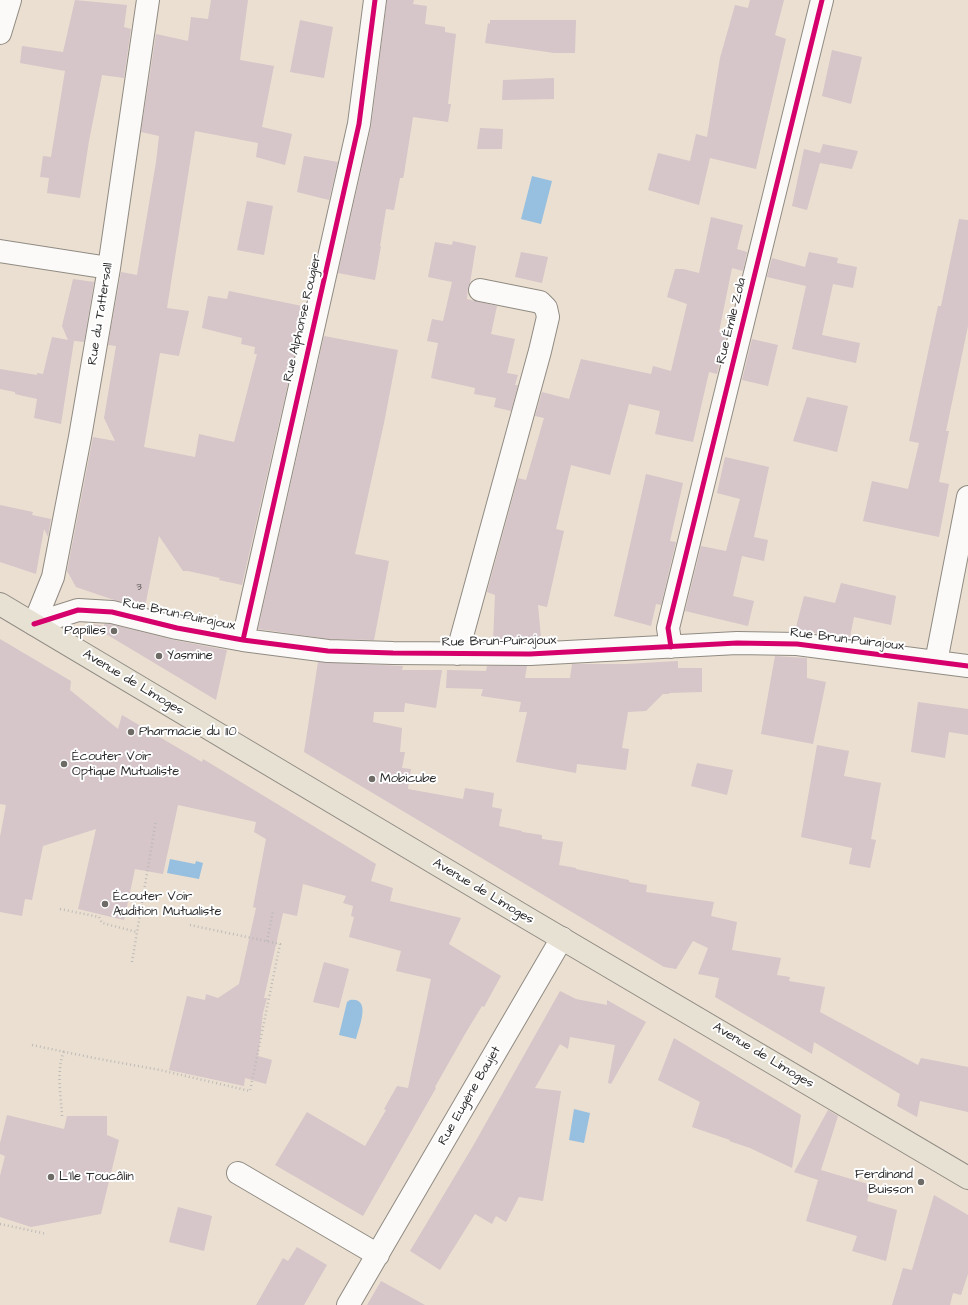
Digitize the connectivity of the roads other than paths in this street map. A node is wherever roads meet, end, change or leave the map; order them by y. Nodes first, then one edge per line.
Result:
1 (10, 0) edge
2 (148, 0) edge
3 (376, 0) edge
4 (822, 0) edge
5 (0, 34) edge
6 (0, 251) edge
7 (109, 268) junction
8 (480, 290) dead end
9 (968, 497) edge
10 (0, 604) edge
11 (34, 624) junction
12 (243, 640) junction
13 (671, 647) junction
14 (457, 654) junction
15 (936, 662) junction
16 (968, 666) edge
17 (562, 938) junction
18 (238, 1173) dead end
19 (968, 1178) edge
20 (378, 1255) junction
21 (348, 1305) edge

1 - 5 street
2 - 7 street, Rue du Tattersall
3 - 12 street, Rue Alphonse Rougier
4 - 13 street, Rue Émile Zola
6 - 7 street
7 - 11 street, Rue du Tattersall
8 - 14 street
9 - 15 street
10 - 11 main road, Avenue de Limoges
11 - 12 street, Rue Brun-Puirajoux
11 - 17 main road, Avenue de Limoges
12 - 14 street, Rue Brun-Puirajoux
13 - 14 street, Rue Brun-Puirajoux
13 - 15 street, Rue Brun-Puirajoux
15 - 16 street, Rue Brun-Puirajoux
17 - 19 main road, Avenue de Limoges
17 - 20 street, Rue Eugène Baujet
18 - 20 street
20 - 21 street, Rue Eugène Baujet

